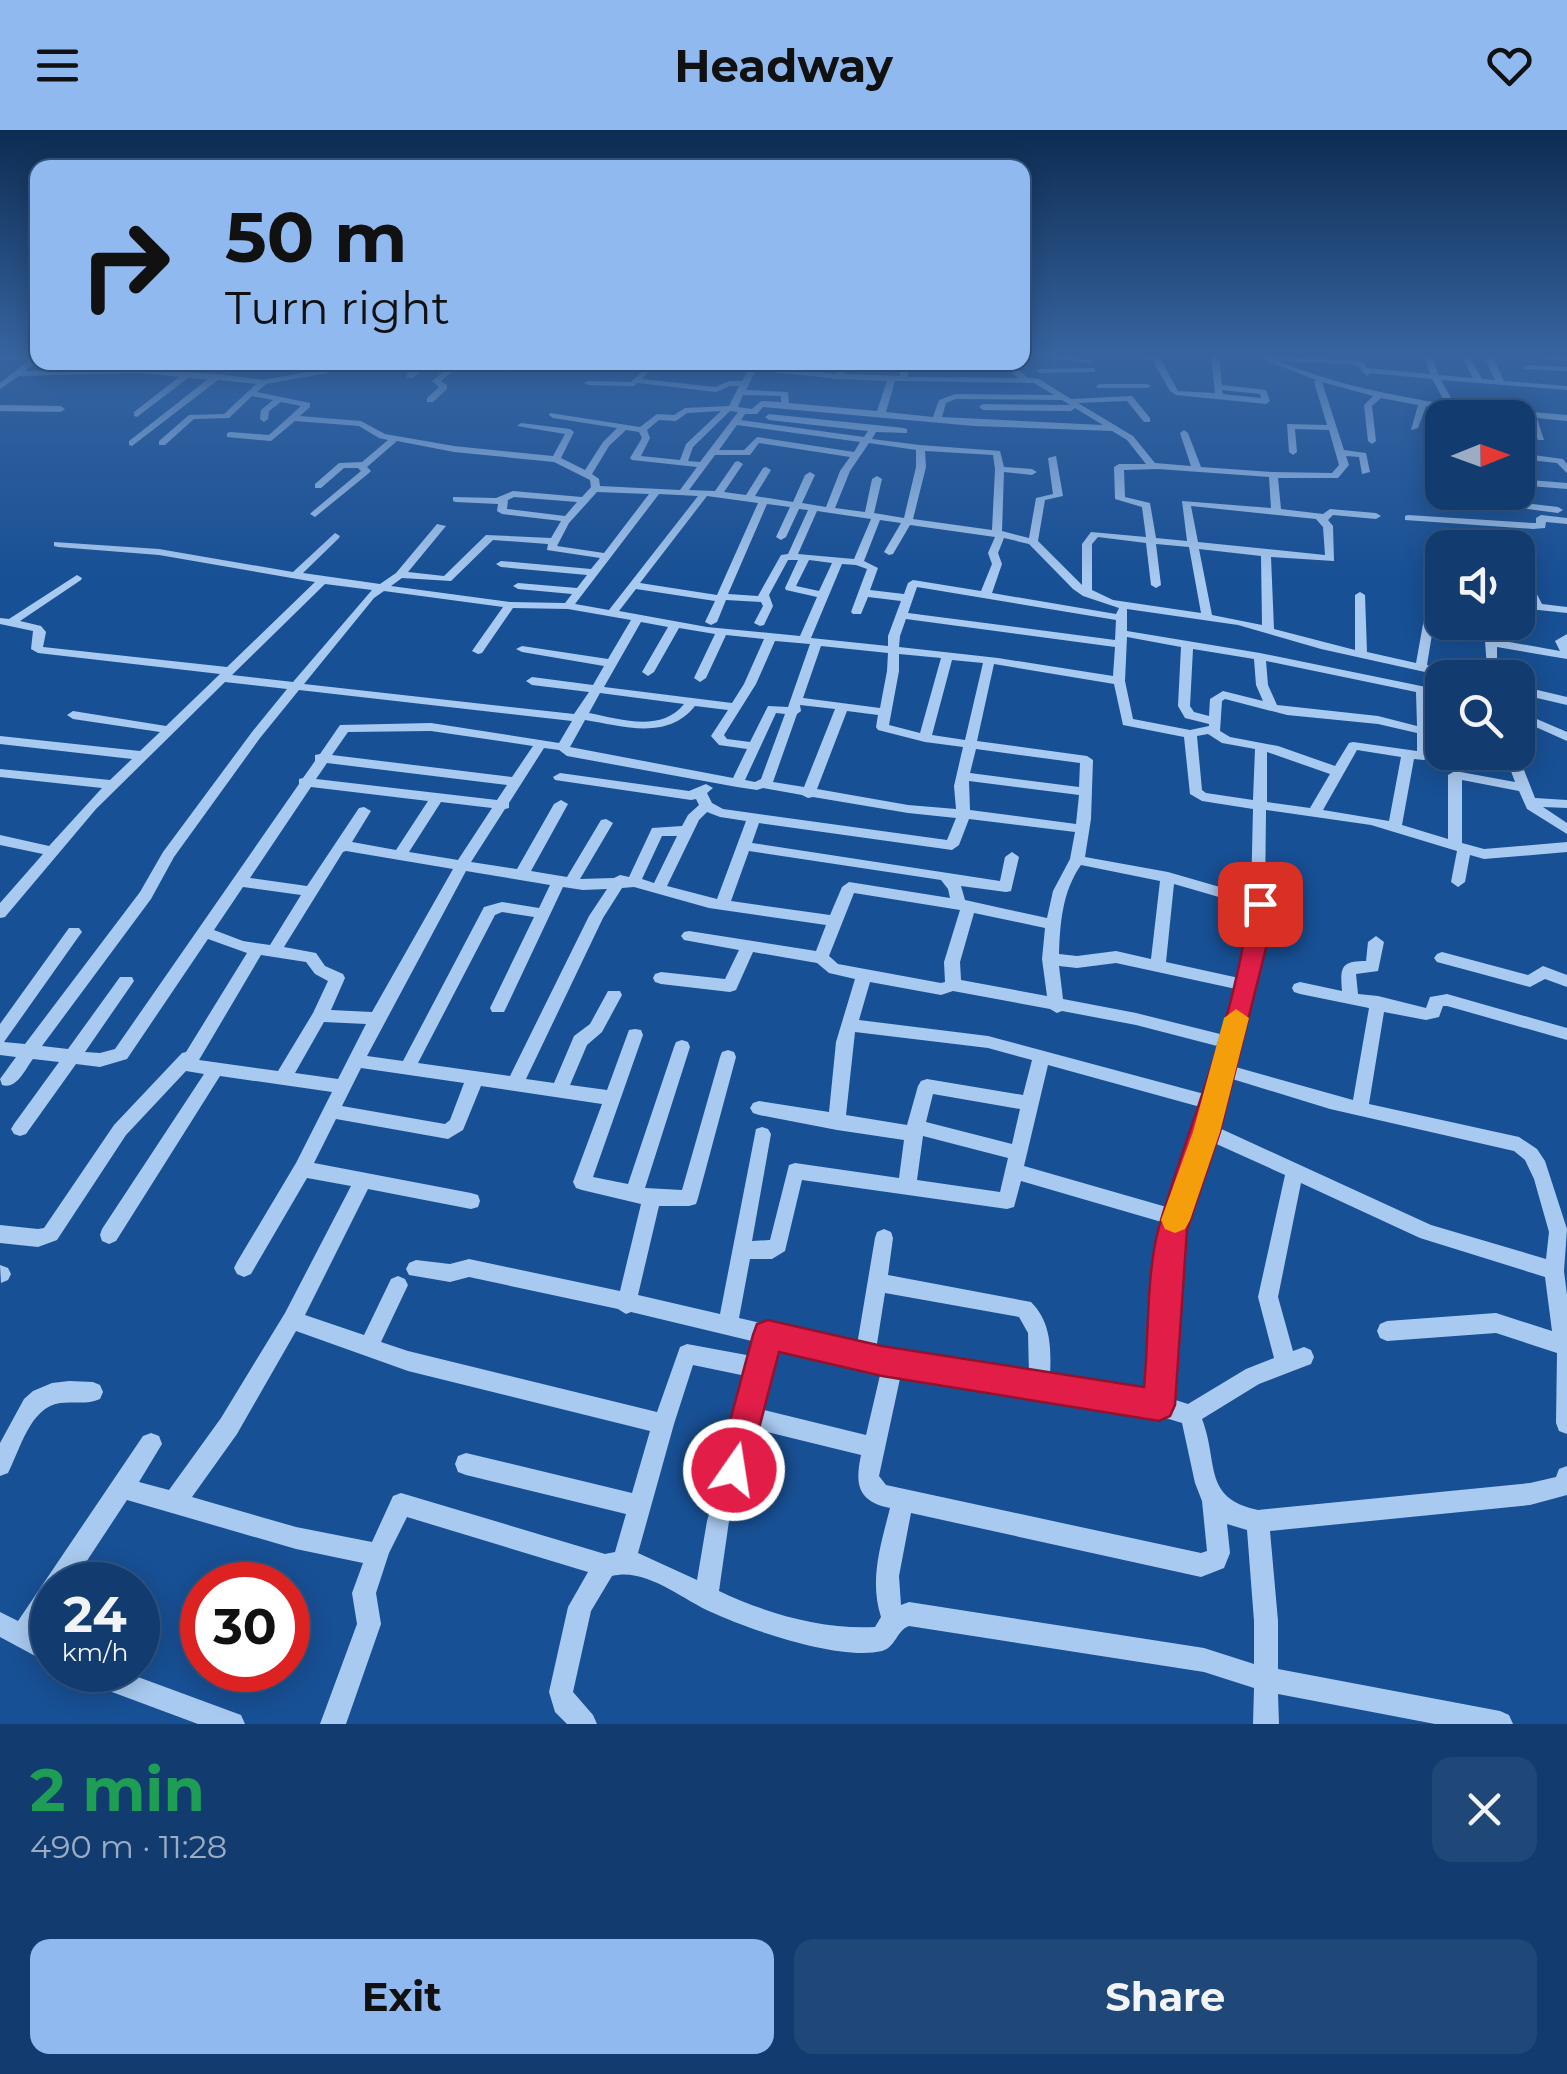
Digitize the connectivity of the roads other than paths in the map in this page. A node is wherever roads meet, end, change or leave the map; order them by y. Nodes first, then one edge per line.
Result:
1 (147, 430) edge
2 (176, 430) edge
3 (279, 430) edge
4 (375, 430) edge
5 (557, 430) edge
6 (620, 430) edge
7 (646, 430) edge
8 (686, 430) edge
9 (704, 430) edge
10 (725, 430) edge
11 (812, 430) edge
12 (873, 430) edge
13 (895, 430) edge
14 (1117, 430) edge
15 (1291, 430) edge
16 (1334, 430) edge
17 (1371, 430) edge
18 (1538, 430) edge
19 (904, 431) dead end
20 (701, 432) junction
21 (1184, 433) dead end
22 (230, 435) dead end
23 (1542, 438) dead end
24 (394, 439) junction
25 (1372, 441) dead end
26 (132, 443) dead end
27 (162, 443) dead end
28 (867, 443) junction
29 (920, 448) junction
30 (712, 452) junction
31 (1293, 452) dead end
32 (1342, 453) junction
33 (858, 456) junction
34 (1052, 458) dead end
35 (556, 459) junction
36 (1535, 459) edge
37 (683, 463) junction
38 (738, 464) dead end
39 (702, 465) junction
40 (1566, 465) edge
41 (361, 466) junction
42 (1196, 467) junction
43 (1156, 468) junction
44 (1000, 469) junction
45 (766, 470) dead end
46 (1032, 472) dead end
47 (1237, 472) junction
48 (1365, 472) dead end
49 (1273, 474) junction
50 (810, 475) dead end
51 (586, 476) junction
52 (877, 479) dead end
53 (1535, 483) edge
54 (318, 486) dead end
55 (1567, 486) edge
56 (596, 489) junction
57 (656, 492) junction
58 (683, 492) junction
59 (1535, 492) edge
60 (704, 493) junction
61 (718, 494) junction
62 (1567, 495) edge
63 (749, 498) junction
64 (456, 499) dead end
65 (503, 500) junction
66 (584, 500) junction
67 (764, 500) junction
68 (796, 506) junction
69 (1241, 506) junction
70 (814, 508) junction
71 (1535, 508) edge
72 (829, 510) junction
73 (1276, 510) junction
74 (1567, 512) edge
75 (314, 514) dead end
76 (873, 515) junction
77 (1376, 516) dead end
78 (1408, 518) dead end
79 (568, 519) junction
80 (1324, 519) junction
81 (908, 520) junction
82 (1567, 521) edge
83 (441, 526) dead end
84 (999, 534) junction
85 (336, 536) dead end
86 (781, 537) dead end
87 (1152, 538) junction
88 (554, 541) junction
89 (1033, 542) junction
90 (58, 544) dead end
91 (1194, 544) junction
92 (889, 552) dead end
93 (1266, 553) junction
94 (606, 556) junction
95 (798, 556) junction
96 (838, 560) junction
97 (858, 562) junction
98 (501, 564) dead end
99 (592, 572) junction
100 (298, 574) junction
101 (400, 575) junction
102 (77, 578) dead end
103 (322, 580) junction
104 (632, 585) junction
105 (1156, 585) dead end
106 (518, 586) dead end
107 (383, 590) junction
108 (578, 591) junction
109 (864, 593) junction
110 (1087, 594) junction
111 (1360, 594) dead end
112 (822, 595) junction
113 (985, 596) junction
114 (764, 597) junction
115 (722, 598) junction
116 (907, 598) junction
117 (1535, 601) edge
118 (510, 605) junction
119 (568, 606) junction
120 (1535, 607) edge
121 (1538, 607) junction
122 (1567, 610) edge
123 (857, 612) dead end
124 (1122, 612) junction
125 (611, 614) junction
126 (901, 615) junction
127 (1208, 616) junction
128 (637, 619) junction
129 (6, 622) edge
130 (711, 622) dead end
131 (760, 622) dead end
132 (676, 626) junction
133 (1268, 629) junction
134 (722, 632) junction
135 (771, 637) junction
136 (1567, 637) edge
137 (1120, 639) junction
138 (1425, 639) edge
139 (811, 641) junction
140 (1491, 642) joint
141 (1187, 644) junction
142 (522, 649) dead end
143 (478, 650) dead end
144 (894, 650) junction
145 (1361, 654) junction
146 (1567, 655) edge
147 (947, 656) junction
148 (1260, 656) junction
149 (989, 660) junction
150 (1491, 660) edge
151 (610, 663) junction
152 (1420, 666) junction
153 (1425, 667) edge
154 (648, 672) dead end
155 (226, 675) junction
156 (700, 678) dead end
157 (1118, 680) junction
158 (532, 681) dead end
159 (296, 687) junction
160 (595, 689) junction
161 (1535, 694) edge
162 (1567, 701) edge
163 (692, 702) junction
164 (797, 706) junction
165 (1271, 706) junction
166 (735, 707) junction
167 (842, 707) junction
168 (882, 712) junction
169 (73, 715) dead end
170 (578, 716) junction
171 (1535, 723) edge
172 (1214, 726) junction
173 (170, 730) junction
174 (1420, 730) junction
175 (1190, 734) junction
176 (1567, 737) edge
177 (925, 738) junction
178 (0, 740) edge
179 (542, 742) junction
180 (563, 746) junction
181 (754, 746) junction
182 (971, 746) junction
183 (1261, 746) junction
184 (1408, 755) junction
185 (145, 756) junction
186 (320, 758) junction
187 (1516, 770) edge
188 (1338, 772) junction
189 (0, 773) edge
190 (964, 776) junction
191 (560, 777) dead end
192 (712, 778) junction
193 (304, 782) junction
194 (517, 782) junction
195 (737, 782) junction
196 (762, 784) junction
197 (114, 785) junction
198 (1522, 787) junction
199 (1085, 792) junction
200 (808, 794) junction
201 (438, 796) junction
202 (704, 800) junction
203 (1530, 802) junction
204 (561, 804) dead end
205 (1260, 804) junction
206 (1567, 804) edge
207 (504, 805) junction
208 (364, 810) dead end
209 (1316, 810) junction
210 (964, 814) junction
211 (755, 816) junction
212 (606, 823) dead end
213 (1395, 826) junction
214 (1083, 829) junction
215 (1567, 829) edge
216 (686, 831) junction
217 (0, 840) edge
218 (952, 845) junction
219 (744, 846) junction
220 (1460, 846) junction
221 (342, 847) junction
222 (1567, 847) edge
223 (52, 850) junction
224 (401, 853) junction
225 (1012, 856) dead end
226 (1077, 860) junction
227 (463, 863) junction
228 (522, 874) junction
229 (1168, 877) junction
230 (947, 878) junction
231 (239, 881) junction
232 (627, 881) junction
233 (565, 882) junction
234 (1458, 882) dead end
235 (659, 887) junction
236 (312, 892) junction
237 (722, 904) junction
238 (1260, 904) junction
239 (965, 906) junction
240 (0, 913) edge
241 (545, 914) junction
242 (834, 922) junction
243 (1055, 925) junction
244 (74, 932) dead end
245 (205, 932) junction
246 (689, 936) dead end
247 (1376, 942) dead end
248 (748, 946) junction
249 (265, 950) junction
250 (821, 958) junction
251 (1050, 958) junction
252 (1442, 958) dead end
253 (1158, 964) junction
254 (864, 974) junction
255 (661, 978) dead end
256 (1567, 980) edge
257 (126, 982) dead end
258 (1245, 984) junction
259 (954, 985) junction
260 (1300, 988) dead end
261 (614, 996) dead end
262 (1350, 996) junction
263 (1378, 1002) junction
264 (1057, 1007) junction
265 (498, 1008) dead end
266 (320, 1015) junction
267 (377, 1019) junction
268 (848, 1025) junction
269 (1567, 1034) edge
270 (635, 1035) dead end
271 (0, 1038) edge
272 (1230, 1044) junction
273 (682, 1046) dead end
274 (0, 1048) edge
275 (28, 1054) junction
276 (728, 1056) dead end
277 (1040, 1057) junction
278 (71, 1058) junction
279 (188, 1058) junction
280 (358, 1062) junction
281 (1221, 1069) junction
282 (408, 1070) junction
283 (214, 1072) junction
284 (476, 1078) junction
285 (8, 1080) dead end
286 (282, 1080) junction
287 (516, 1082) junction
288 (344, 1087) junction
289 (560, 1089) junction
290 (612, 1098) junction
291 (1214, 1102) junction
292 (1029, 1103) junction
293 (759, 1108) dead end
294 (1360, 1108) junction
295 (330, 1111) junction
296 (838, 1123) junction
297 (20, 1128) dead end
298 (915, 1131) junction
299 (1207, 1132) junction
300 (762, 1134) dead end
301 (1017, 1162) junction
302 (302, 1170) junction
303 (1294, 1173) junction
304 (362, 1183) junction
305 (907, 1186) junction
306 (643, 1196) junction
307 (1558, 1200) edge
308 (470, 1201) dead end
309 (1176, 1218) junction
310 (0, 1234) edge
311 (108, 1234) dead end
312 (884, 1238) dead end
313 (1562, 1238) edge
314 (743, 1250) junction
315 (244, 1268) dead end
316 (416, 1269) dead end
317 (1554, 1271) junction
318 (877, 1282) junction
319 (398, 1285) dead end
320 (626, 1305) junction
321 (292, 1320) junction
322 (728, 1326) junction
323 (1387, 1331) dead end
324 (768, 1335) junction
325 (1566, 1345) edge
326 (368, 1348) junction
327 (866, 1357) junction
328 (892, 1363) junction
329 (757, 1366) junction
330 (1039, 1385) junction
331 (93, 1392) dead end
332 (1159, 1405) junction
333 (1190, 1415) junction
334 (747, 1416) junction
335 (1567, 1423) edge
336 (663, 1424) junction
337 (151, 1444) dead end
338 (871, 1448) junction
339 (466, 1464) dead end
340 (0, 1465) edge
341 (1566, 1486) edge
342 (122, 1488) junction
343 (1212, 1497) junction
344 (176, 1500) junction
345 (903, 1501) junction
346 (637, 1505) junction
347 (1258, 1521) junction
348 (382, 1544) dead end
349 (72, 1562) edge
350 (614, 1564) junction
351 (706, 1598) junction
352 (894, 1620) junction
353 (0, 1624) edge
354 (30, 1625) edge
355 (23, 1636) junction
356 (30, 1640) edge
357 (1264, 1679) junction
358 (145, 1692) edge
359 (232, 1724) edge
360 (333, 1724) edge
361 (584, 1724) edge
362 (1266, 1724) edge
363 (1500, 1724) edge

1 - 26 street
2 - 27 street
3 - 22 street
4 - 24 street
5 - 35 street
6 - 51 street
7 - 37 street
8 - 20 street
9 - 20 street
10 - 30 street
11 - 28 street
12 - 28 street
13 - 19 street
14 - 43 street
15 - 31 street
16 - 32 street
17 - 25 street
18 - 23 street
20 - 37 street
21 - 42 street
24 - 35 street
24 - 41 street
28 - 29 street
28 - 33 street
29 - 44 street
29 - 81 street
30 - 33 street
30 - 39 street
32 - 48 street
32 - 49 street
33 - 72 street
34 - 89 street
35 - 51 street
36 - 40 street
37 - 39 street
38 - 61 street
39 - 58 street
41 - 54 street
41 - 75 street
42 - 43 street
42 - 47 street
43 - 87 street
44 - 46 street
44 - 84 street
45 - 63 street
47 - 49 street
47 - 69 street
49 - 73 street
50 - 68 street
51 - 56 street
52 - 76 street
53 - 55 street
56 - 57 street
56 - 66 street
57 - 58 street
57 - 94 street
58 - 60 street
59 - 62 street
60 - 61 street
60 - 104 street
61 - 63 street
63 - 67 street
64 - 65 street
65 - 66 street
65 - 79 street
66 - 79 street
67 - 68 street
67 - 115 street
68 - 70 street
68 - 86 street
69 - 73 street
69 - 91 street
70 - 72 street
70 - 95 street
71 - 74 street
72 - 76 street
73 - 80 street
76 - 81 street
76 - 97 street
77 - 80 street
78 - 82 street
79 - 88 street
80 - 93 street
81 - 84 street
81 - 92 street
83 - 101 street
84 - 89 street
84 - 113 street
85 - 100 street
87 - 91 street
87 - 105 street
87 - 110 street
88 - 94 street
88 - 101 street
89 - 110 street
90 - 100 street
91 - 93 street
91 - 127 street
93 - 133 street
94 - 99 street
95 - 96 street
95 - 112 street
95 - 114 street
96 - 97 street
96 - 112 street
97 - 109 street
98 - 99 street
99 - 108 street
100 - 103 street
101 - 107 street
102 - 129 street
103 - 107 street
103 - 155 street
104 - 115 street
104 - 125 street
106 - 108 street
107 - 118 street
107 - 159 street
108 - 119 street
109 - 116 street
109 - 123 street
110 - 124 street
111 - 145 street
112 - 139 street
113 - 116 street
113 - 124 street
114 - 115 street
114 - 131 street
115 - 130 street
116 - 126 street
117 - 121 street
118 - 119 street
118 - 143 street
119 - 125 street
120 - 121 street
121 - 122 street
124 - 127 street
124 - 137 street
125 - 128 street
126 - 137 street
126 - 144 street
127 - 133 street
128 - 132 street
128 - 151 street
129 - 155 street
132 - 134 street
132 - 154 street
133 - 145 street
134 - 135 street
134 - 156 street
135 - 139 street
135 - 166 street
136 - 146 street
137 - 141 street
137 - 157 street
138 - 152 street
139 - 144 street
139 - 164 street
140 - 146 street
140 - 150 street
141 - 148 street
141 - 172 street
142 - 151 street
144 - 147 street
144 - 168 street
145 - 152 street
147 - 149 street
147 - 177 street
148 - 165 street
148 - 174 street
149 - 157 street
149 - 182 street
151 - 160 street
152 - 153 street
155 - 159 street
155 - 173 street
157 - 175 street
158 - 160 street
159 - 170 street
159 - 275 street
160 - 163 street
160 - 170 street
161 - 162 street
163 - 166 street
163 - 170 street
164 - 167 street
164 - 181 street
164 - 196 street
165 - 172 street
165 - 174 street
166 - 181 street
167 - 168 street
167 - 200 street
168 - 177 street
169 - 173 street
170 - 180 street
171 - 176 street
172 - 175 street
172 - 183 street
173 - 185 street
174 - 184 street
175 - 205 street
177 - 182 street
178 - 185 street
179 - 180 street
179 - 186 street
179 - 194 street
180 - 192 street
181 - 195 street
182 - 190 street
182 - 199 street
183 - 188 street
183 - 205 street
184 - 188 street
184 - 213 street
185 - 197 street
186 - 193 street
186 - 194 street
187 - 198 street
188 - 209 street
189 - 197 street
190 - 199 street
190 - 210 street
191 - 202 street
192 - 195 street
192 - 202 street
193 - 201 street
193 - 231 street
194 - 207 street
195 - 196 street
196 - 200 street
197 - 223 street
198 - 203 street
198 - 220 street
199 - 214 street
200 - 210 street
201 - 207 street
201 - 224 street
202 - 211 street
202 - 216 street
203 - 206 street
203 - 215 street
204 - 228 street
205 - 209 street
205 - 238 street
207 - 227 street
208 - 221 street
209 - 213 street
210 - 214 street
210 - 218 street
211 - 218 street
211 - 219 street
212 - 233 street
213 - 220 street
214 - 226 street
216 - 232 street
216 - 235 street
217 - 223 street
218 - 230 street
219 - 230 street
219 - 237 street
220 - 222 street
220 - 234 street
221 - 224 street
221 - 236 street
223 - 240 street
224 - 227 street
225 - 230 street
226 - 229 street
226 - 243 street
227 - 228 street
227 - 267 street
228 - 233 street
229 - 238 street
229 - 253 street
230 - 239 street
231 - 236 street
231 - 245 street
232 - 233 street
232 - 235 street
232 - 287 street
233 - 241 street
235 - 237 street
236 - 249 street
237 - 242 street
238 - 258 street
239 - 242 street
239 - 243 street
239 - 259 street
241 - 265 street
241 - 282 street
242 - 250 street
243 - 251 street
244 - 271 street
245 - 249 street
245 - 278 street
246 - 248 street
247 - 262 street
248 - 250 street
248 - 255 street
249 - 266 street
249 - 279 street
250 - 254 street
251 - 253 street
251 - 264 street
252 - 256 street
253 - 258 street
254 - 259 street
254 - 268 street
257 - 278 street
258 - 272 street
259 - 264 street
260 - 262 street
261 - 289 street
262 - 263 street
263 - 269 street
263 - 294 street
264 - 272 street
266 - 267 street
266 - 286 street
267 - 280 street
268 - 277 street
268 - 296 street
270 - 290 street
272 - 281 street
273 - 306 street
274 - 275 street
275 - 278 street
275 - 285 street
276 - 306 street
277 - 291 street
277 - 292 street
278 - 297 street
279 - 283 street
279 - 310 street
280 - 282 street
280 - 288 street
281 - 291 street
281 - 294 street
282 - 284 street
283 - 286 street
283 - 311 street
284 - 287 street
284 - 295 street
286 - 288 street
287 - 289 street
288 - 295 street
289 - 290 street
290 - 306 street
291 - 299 street
292 - 298 street
292 - 301 street
293 - 296 street
294 - 307 street
295 - 302 street
296 - 298 street
298 - 301 street
298 - 305 street
299 - 303 street
299 - 309 street
300 - 314 street
301 - 305 street
301 - 309 street
302 - 304 street
302 - 315 street
303 - 317 street
303 - 333 street
304 - 308 street
304 - 321 street
305 - 314 street
306 - 320 street
307 - 313 street
309 - 332 street
312 - 318 street
313 - 317 street
314 - 322 street
316 - 320 street
317 - 325 street
318 - 327 street
318 - 330 street
319 - 326 street
320 - 322 street
321 - 326 street
321 - 344 street
322 - 324 street
323 - 325 street
324 - 327 street
324 - 329 street
325 - 335 street
326 - 336 street
327 - 328 street
328 - 330 street
328 - 338 street
329 - 334 street
329 - 336 street
330 - 332 street
331 - 340 street
332 - 333 street
333 - 343 street
334 - 338 street
334 - 351 street
336 - 346 street
337 - 342 street
338 - 345 street
339 - 346 street
341 - 347 street
342 - 344 street
342 - 349 street
343 - 345 street
343 - 347 street
344 - 360 street
345 - 352 street
346 - 350 street
347 - 357 street
348 - 350 street
350 - 351 street
350 - 361 street
351 - 352 street
352 - 357 street
353 - 355 street
354 - 355 street
355 - 356 street
357 - 362 street
357 - 363 street
358 - 359 street

